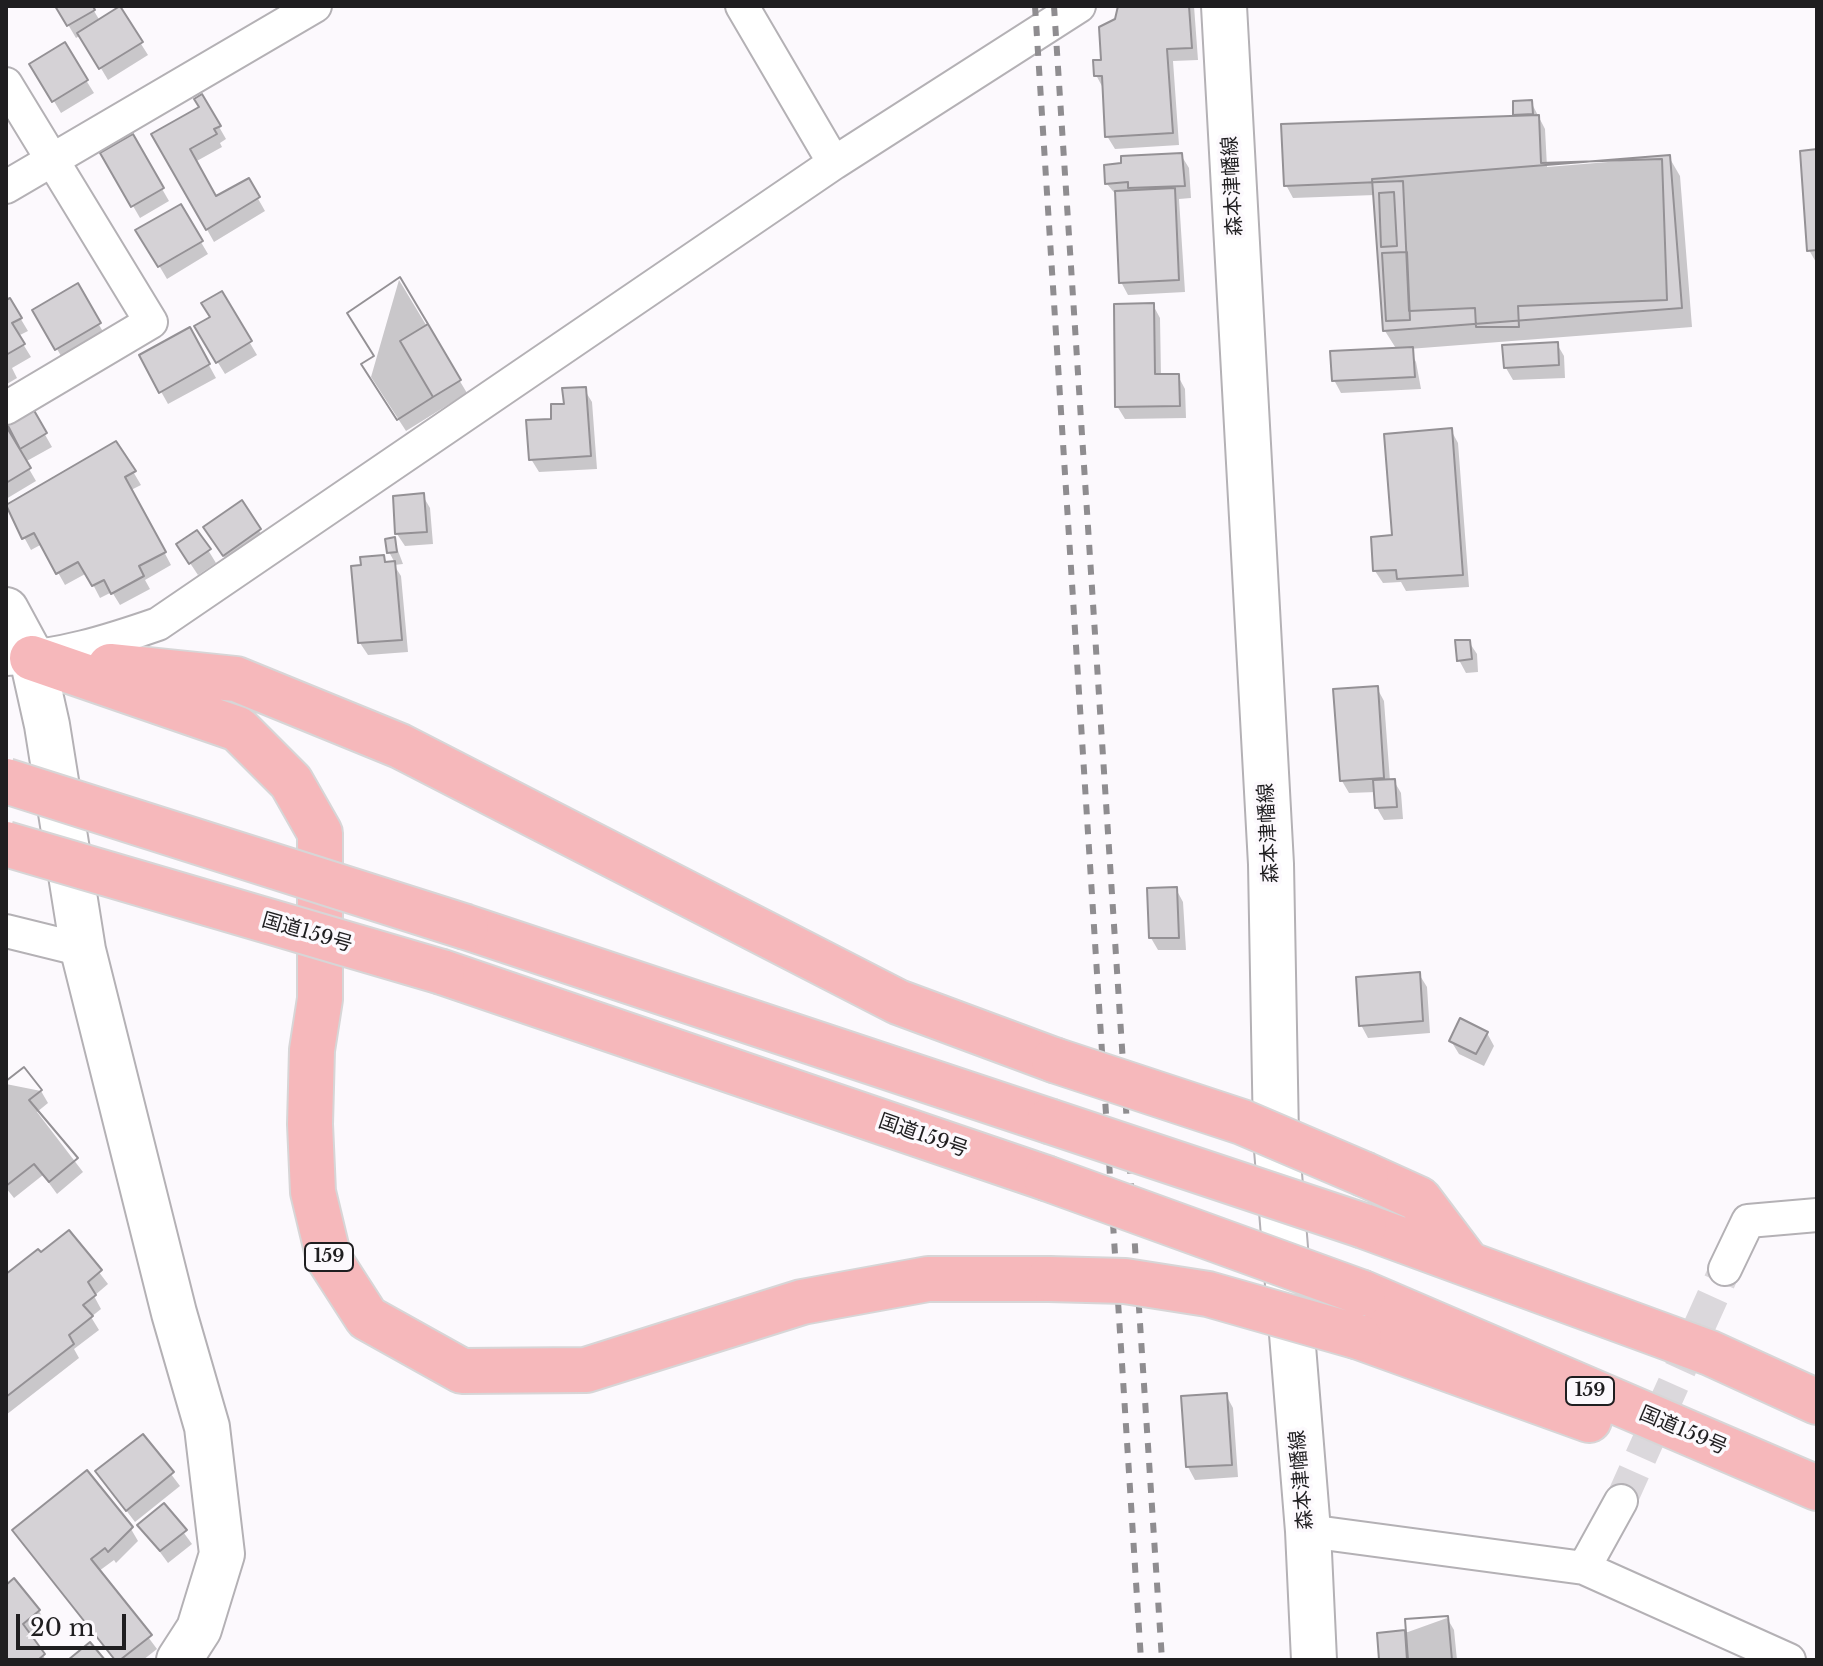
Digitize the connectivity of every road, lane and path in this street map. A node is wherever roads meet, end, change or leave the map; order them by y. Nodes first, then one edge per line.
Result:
1 (315, 6) edge
2 (742, 6) edge
3 (1079, 6) edge
4 (1224, 6) edge
5 (6, 84) edge
6 (52, 160) junction
7 (834, 163) junction
8 (6, 187) edge
9 (6, 408) edge
10 (6, 610) edge
11 (19, 659) edge
12 (6, 781) edge
13 (6, 844) edge
14 (6, 931) edge
15 (83, 950) junction
16 (1817, 1215) edge
17 (1465, 1260) junction
18 (1725, 1269) tunnel mouth
19 (1710, 1353) junction
20 (1817, 1376) edge
21 (1817, 1402) edge
22 (1817, 1488) edge
23 (1621, 1501) tunnel mouth
24 (1817, 1502) edge
25 (1308, 1531) junction
26 (1584, 1568) junction
27 (179, 1660) edge
28 (1314, 1660) edge
29 (1789, 1660) edge

1 - 6 street
2 - 7 street
3 - 7 street
4 - 25 main road, 森本津幡線
5 - 6 street
6 - 8 street
6 - 9 street
7 - 11 street
10 - 11 main road
11 - 15 main road
11 - 17 highway, bridge
11 - 24 highway, 159, bridge
12 - 17 highway, bridge
13 - 22 highway, 国道159号 / 159, bridge
14 - 15 street
15 - 27 main road
16 - 18 street
17 - 19 highway
19 - 20 highway
19 - 21 highway
23 - 26 street
25 - 26 street
25 - 28 main road, 森本津幡線
26 - 29 street

